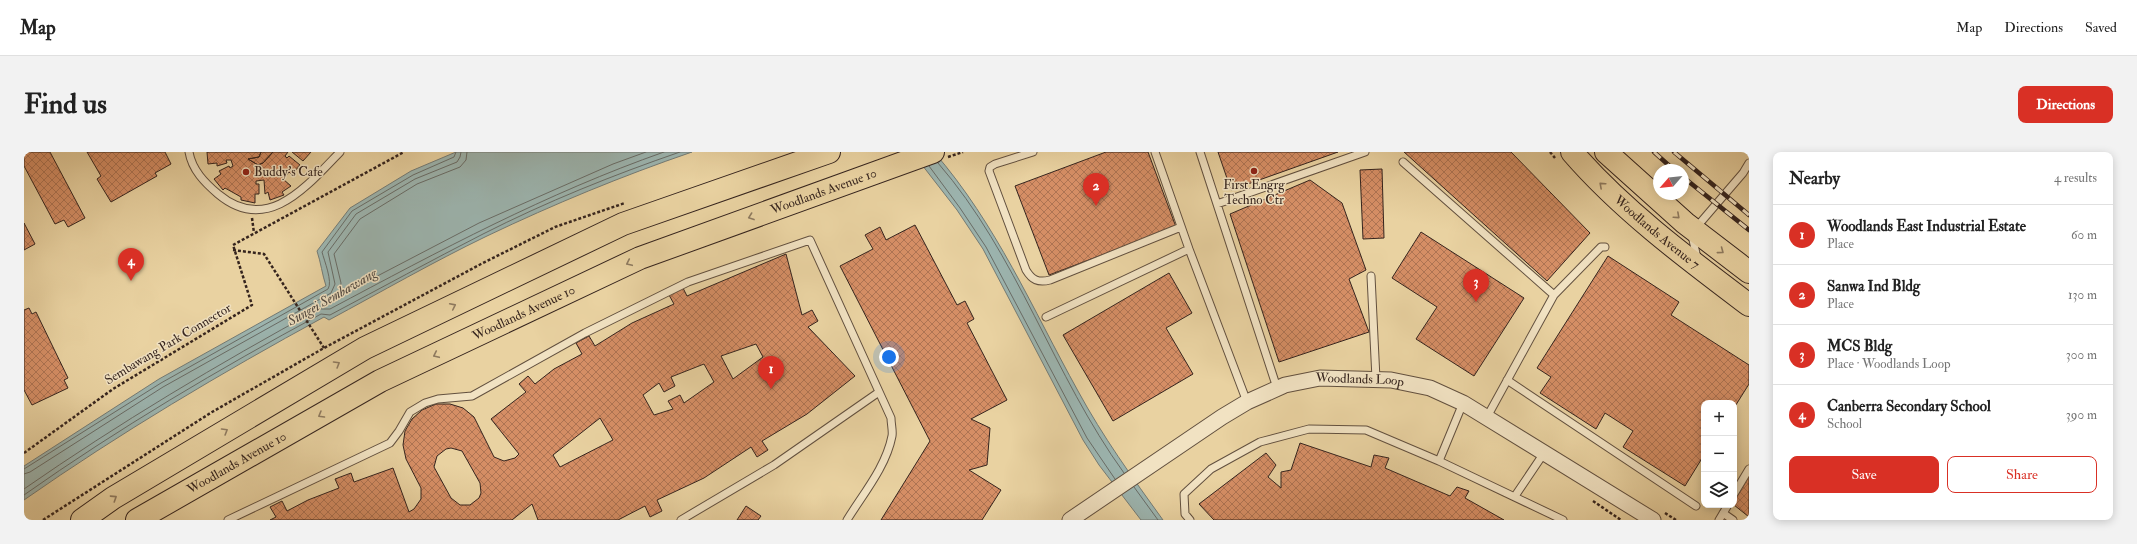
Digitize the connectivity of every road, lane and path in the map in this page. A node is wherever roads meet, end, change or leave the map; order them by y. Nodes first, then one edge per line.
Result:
1 (189, 152) edge
2 (340, 152) edge
3 (404, 152) edge
4 (829, 152) edge
5 (933, 152) edge
6 (1033, 152) edge
7 (1155, 152) edge
8 (1200, 152) edge
9 (1365, 152) edge
10 (1572, 152) edge
11 (1606, 152) edge
12 (1403, 162) dead end
13 (1749, 163) edge
14 (1746, 175) edge
15 (1217, 204) junction
16 (250, 210) junction
17 (1181, 227) junction
18 (1694, 230) junction
19 (254, 233) junction
20 (1605, 246) dead end
21 (1189, 249) junction
22 (233, 250) junction
23 (1749, 272) edge
24 (1706, 273) junction
25 (1371, 276) dead end
26 (1554, 295) junction
27 (1749, 305) edge
28 (1046, 317) dead end
29 (324, 348) dead end
30 (307, 358) dead end
31 (1376, 379) junction
32 (1507, 380) junction
33 (1277, 388) junction
34 (879, 392) junction
35 (1247, 402) junction
36 (1463, 404) junction
37 (1487, 417) junction
38 (24, 453) edge
39 (1544, 453) junction
40 (1439, 461) junction
41 (1749, 469) edge
42 (1737, 489) edge
43 (1515, 496) junction
44 (1696, 506) dead end
45 (1726, 508) edge
46 (1723, 513) junction
47 (43, 520) edge
48 (82, 520) edge
49 (137, 520) edge
50 (228, 520) edge
51 (681, 520) edge
52 (847, 520) edge
53 (1070, 520) edge
54 (1190, 520) edge
55 (1563, 520) edge
56 (1653, 520) edge
57 (1719, 520) edge
58 (1733, 520) edge

1 - 16 lane
2 - 16 lane
3 - 19 path
48 -> 4 main road
5 -> 49 main road, Woodlands Avenue 10
6 - 17 lane
7 - 17 lane
8 - 15 lane
9 - 15 lane
24 -> 10 main road, Woodlands Avenue 7
11 -> 18 main road, Woodlands Avenue 7
12 - 26 lane
13 - 14 lane
14 - 18 lane
15 - 33 lane
16 - 19 path
17 - 21 lane
18 -> 23 main road, Woodlands Avenue 7
18 - 24 lane
19 - 22 path
20 - 26 lane
21 - 28 lane
21 - 35 lane
22 - 29 path
22 - 38 path, Sembawang Park Connector
24 - 27 main road, Woodlands Avenue 7
25 - 31 lane
26 - 32 lane
30 - 47 path
31 - 33 street, Woodlands Loop
31 - 36 street, Woodlands Loop
32 - 37 lane
32 - 44 lane
33 - 35 street, Woodlands Loop
34 - 50 lane
34 - 51 lane
34 - 52 lane
35 - 53 street, Woodlands Loop
36 - 37 street, Woodlands Loop
36 - 40 lane
37 - 39 street, Woodlands Loop
39 - 43 lane
39 - 56 street, Woodlands Loop
40 - 43 lane
40 - 54 lane
41 - 42 lane
43 - 55 lane
45 - 46 lane
46 - 57 lane
46 - 58 lane

